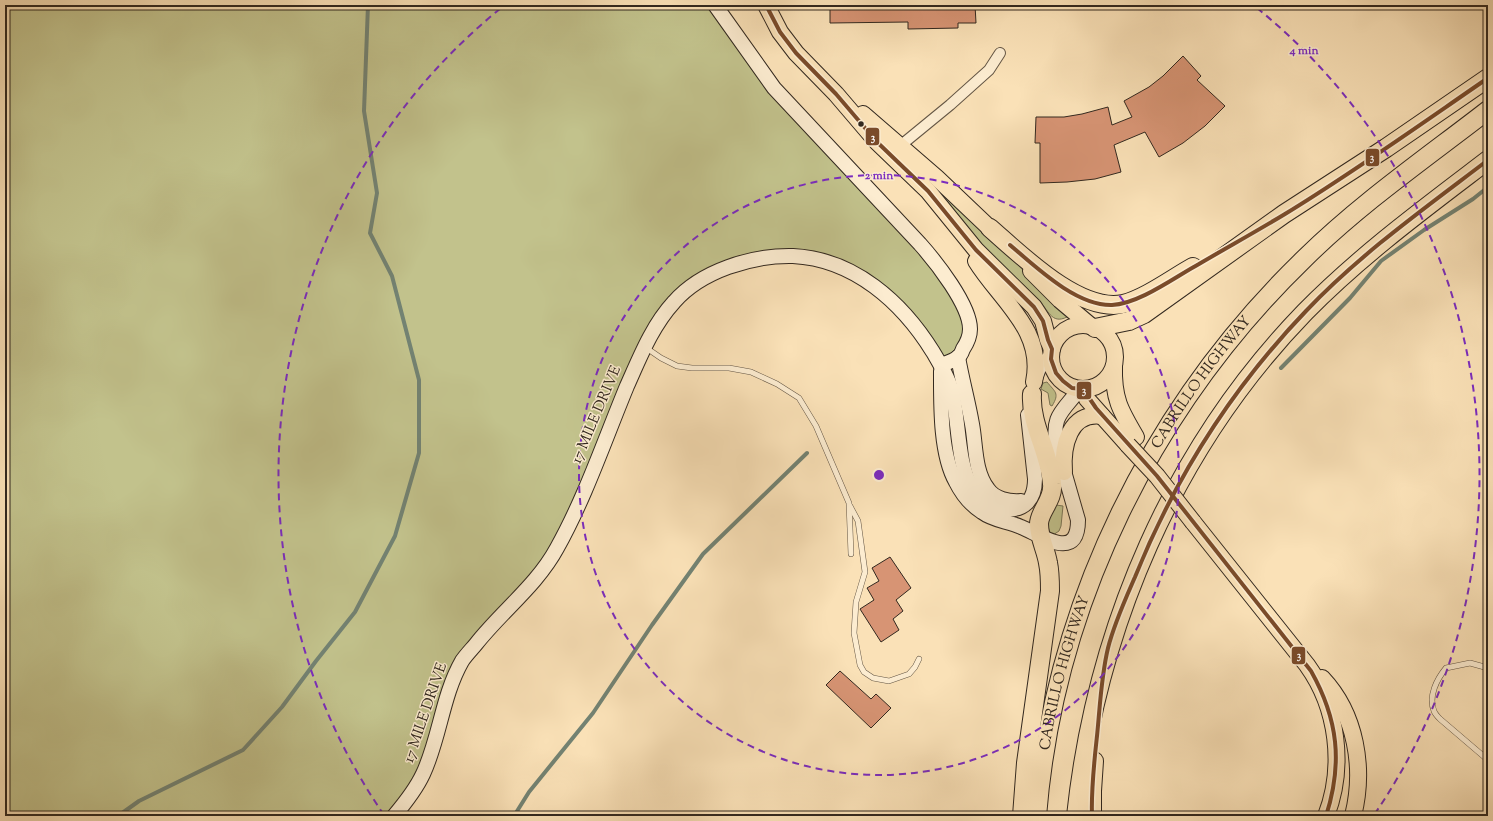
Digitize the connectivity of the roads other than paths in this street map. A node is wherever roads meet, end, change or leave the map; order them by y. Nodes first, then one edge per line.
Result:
1 (716, 5) edge
2 (766, 5) edge
3 (1000, 53) dead end
4 (1488, 78) edge
5 (836, 94) junction
6 (1488, 110) edge
7 (900, 146) junction
8 (1488, 160) edge
9 (1284, 214) junction
10 (958, 228) junction
11 (990, 228) junction
12 (1094, 327) junction
13 (645, 346) junction
14 (1052, 352) junction
15 (958, 357) junction
16 (1115, 363) junction
17 (941, 365) junction
18 (1033, 388) junction
19 (1081, 390) junction
20 (1102, 416) junction
21 (1132, 441) junction
22 (1064, 472) junction
23 (1031, 498) junction
24 (849, 503) junction
25 (1041, 537) junction
26 (851, 554) dead end
27 (919, 659) dead end
28 (1105, 662) junction
29 (1307, 665) junction
30 (1488, 668) edge
31 (1488, 760) edge
32 (1354, 814) edge
33 (394, 816) edge
34 (1022, 816) edge
35 (1037, 816) edge
36 (1076, 816) edge
37 (1092, 816) edge
38 (1326, 816) edge

1 - 15 main road
2 - 5 main road
3 - 7 street
4 - 9 highway
5 - 7 main road
5 - 10 main road
6 - 35 highway, CABRILLO HIGHWAY
7 - 11 main road
8 - 28 highway
9 - 11 highway
9 - 12 highway
10 - 14 main road
10 - 18 main road
11 - 12 main road
12 - 14 main road
12 - 16 main road
13 - 17 main road, 17 MILE DRIVE
13 - 24 lane
13 - 33 main road, 17 MILE DRIVE
14 - 18 main road
14 - 19 main road
15 - 17 main road
15 - 23 main road
16 - 19 main road
16 - 21 main road
17 - 23 main road, 17 MILE DRIVE
17 - 25 main road
18 - 23 main road
18 - 25 highway
19 - 20 main road
19 - 22 main road
20 - 21 main road
20 - 22 main road
21 - 29 main road, bridge
22 - 25 main road
24 - 26 lane
24 - 27 lane
25 - 34 highway
28 - 36 highway
28 - 37 highway
29 - 32 main road
29 - 38 main road
30 - 31 lane

